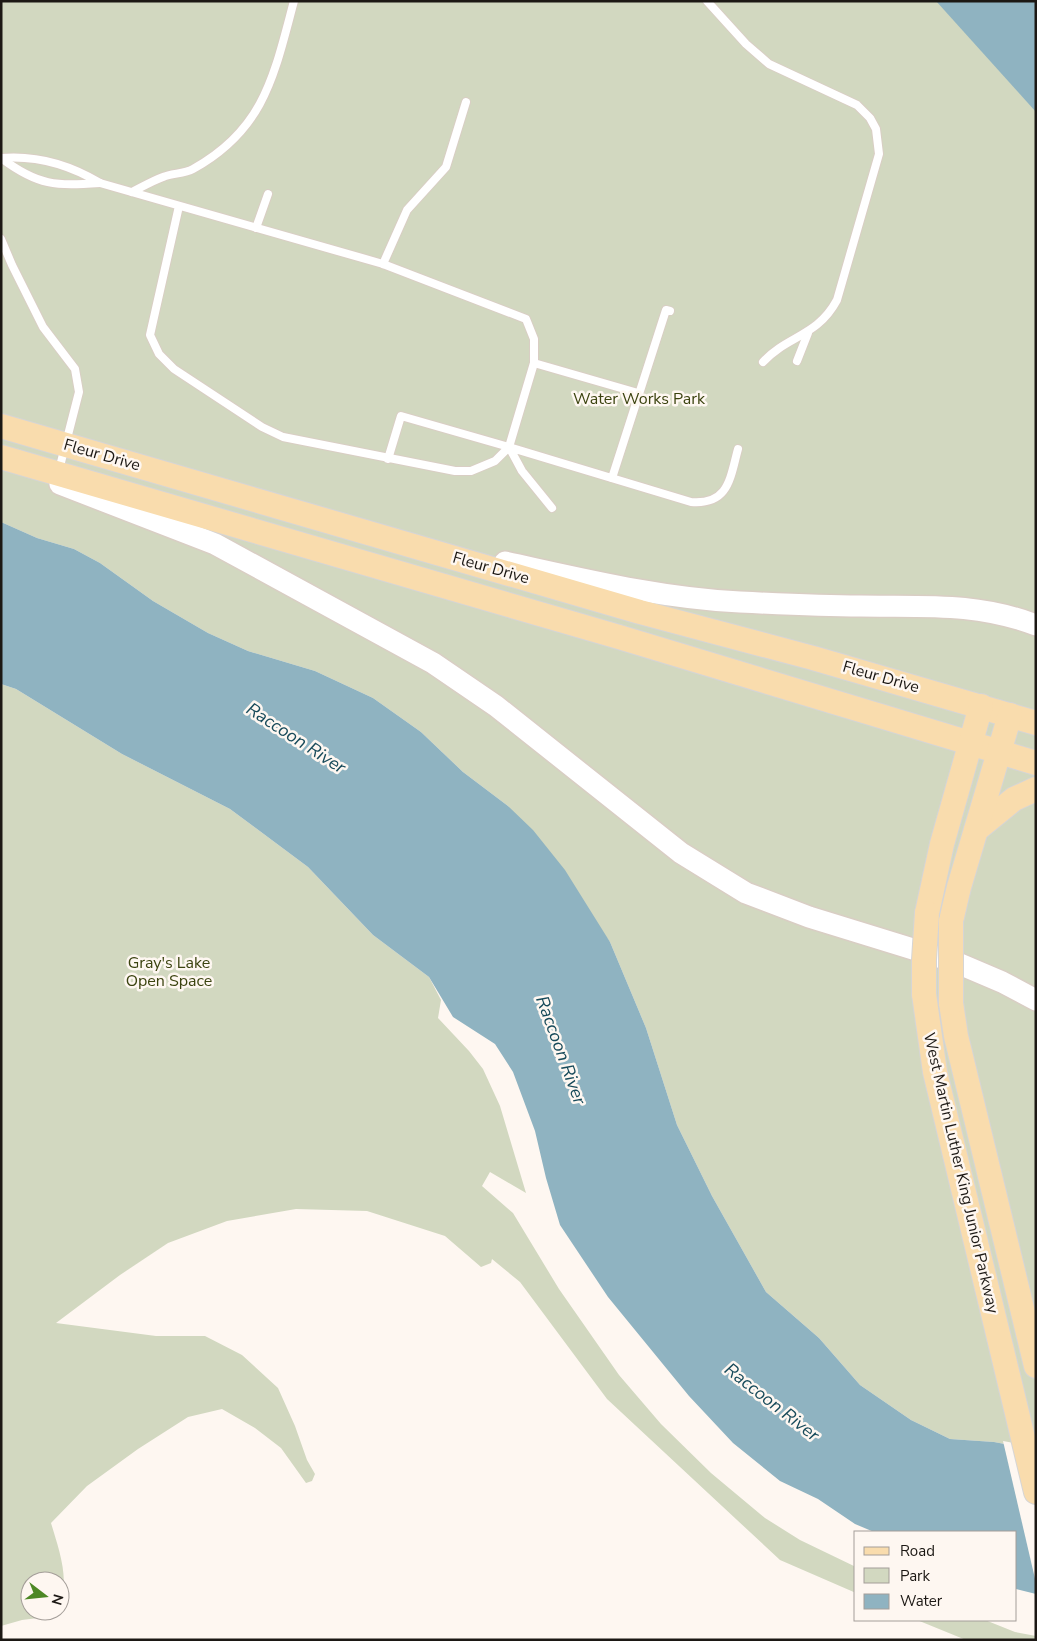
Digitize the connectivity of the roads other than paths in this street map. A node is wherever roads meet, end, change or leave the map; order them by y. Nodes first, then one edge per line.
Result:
1 (294, 1) edge
2 (707, 1) edge
3 (466, 102) dead end
4 (1, 158) edge
5 (100, 183) junction
6 (132, 192) junction
7 (268, 194) dead end
8 (180, 206) junction
9 (392, 219) dead end
10 (401, 222) junction
11 (256, 228) junction
12 (1, 239) edge
13 (383, 264) junction
14 (670, 311) dead end
15 (808, 333) junction
16 (797, 360) dead end
17 (763, 362) dead end
18 (534, 363) junction
19 (638, 393) junction
20 (1, 426) edge
21 (66, 445) junction
22 (509, 447) junction
23 (738, 449) dead end
24 (1, 457) edge
25 (388, 459) junction
26 (1, 462) edge
27 (58, 474) junction
28 (612, 478) junction
29 (552, 508) dead end
30 (370, 533) junction
31 (1036, 625) edge
32 (981, 706) junction
33 (1010, 715) junction
34 (1036, 723) edge
35 (970, 743) junction
36 (1000, 752) junction
37 (1036, 763) edge
38 (1036, 789) edge
39 (976, 830) junction
40 (1036, 1000) edge
41 (1036, 1366) edge
42 (1036, 1492) edge

1 - 6 lane
2 - 15 lane
3 - 10 lane
4 - 5 lane
4 - 5 lane
5 - 6 lane
6 - 8 lane
7 - 11 lane
8 - 11 lane
8 - 25 lane
9 - 10 lane
10 - 13 lane
11 - 13 lane
12 - 21 lane
13 - 18 lane
14 - 19 lane
15 - 16 lane
15 - 17 lane
18 - 19 lane
18 - 22 lane
19 - 28 lane
20 - 21 main road, Fleur Drive
21 - 27 lane
21 - 30 main road, Fleur Drive
22 - 25 lane
22 - 25 lane
22 - 28 lane
22 - 29 lane
23 - 28 lane
24 - 27 main road, Fleur Drive
26 - 40 main road
27 - 35 main road, Fleur Drive
30 - 31 main road
30 - 32 main road, Fleur Drive
32 - 33 main road, Fleur Drive
32 - 35 main road, West Martin Luther King Junior Parkway
33 - 34 main road, Fleur Drive
33 - 36 main road, West Martin Luther King Junior Parkway
35 - 36 main road, Fleur Drive
35 - 42 main road, West Martin Luther King Junior Parkway, bridge
36 - 37 main road, Fleur Drive
36 - 39 main road, West Martin Luther King Junior Parkway
38 - 39 main road
39 - 41 main road, West Martin Luther King Junior Parkway, bridge

